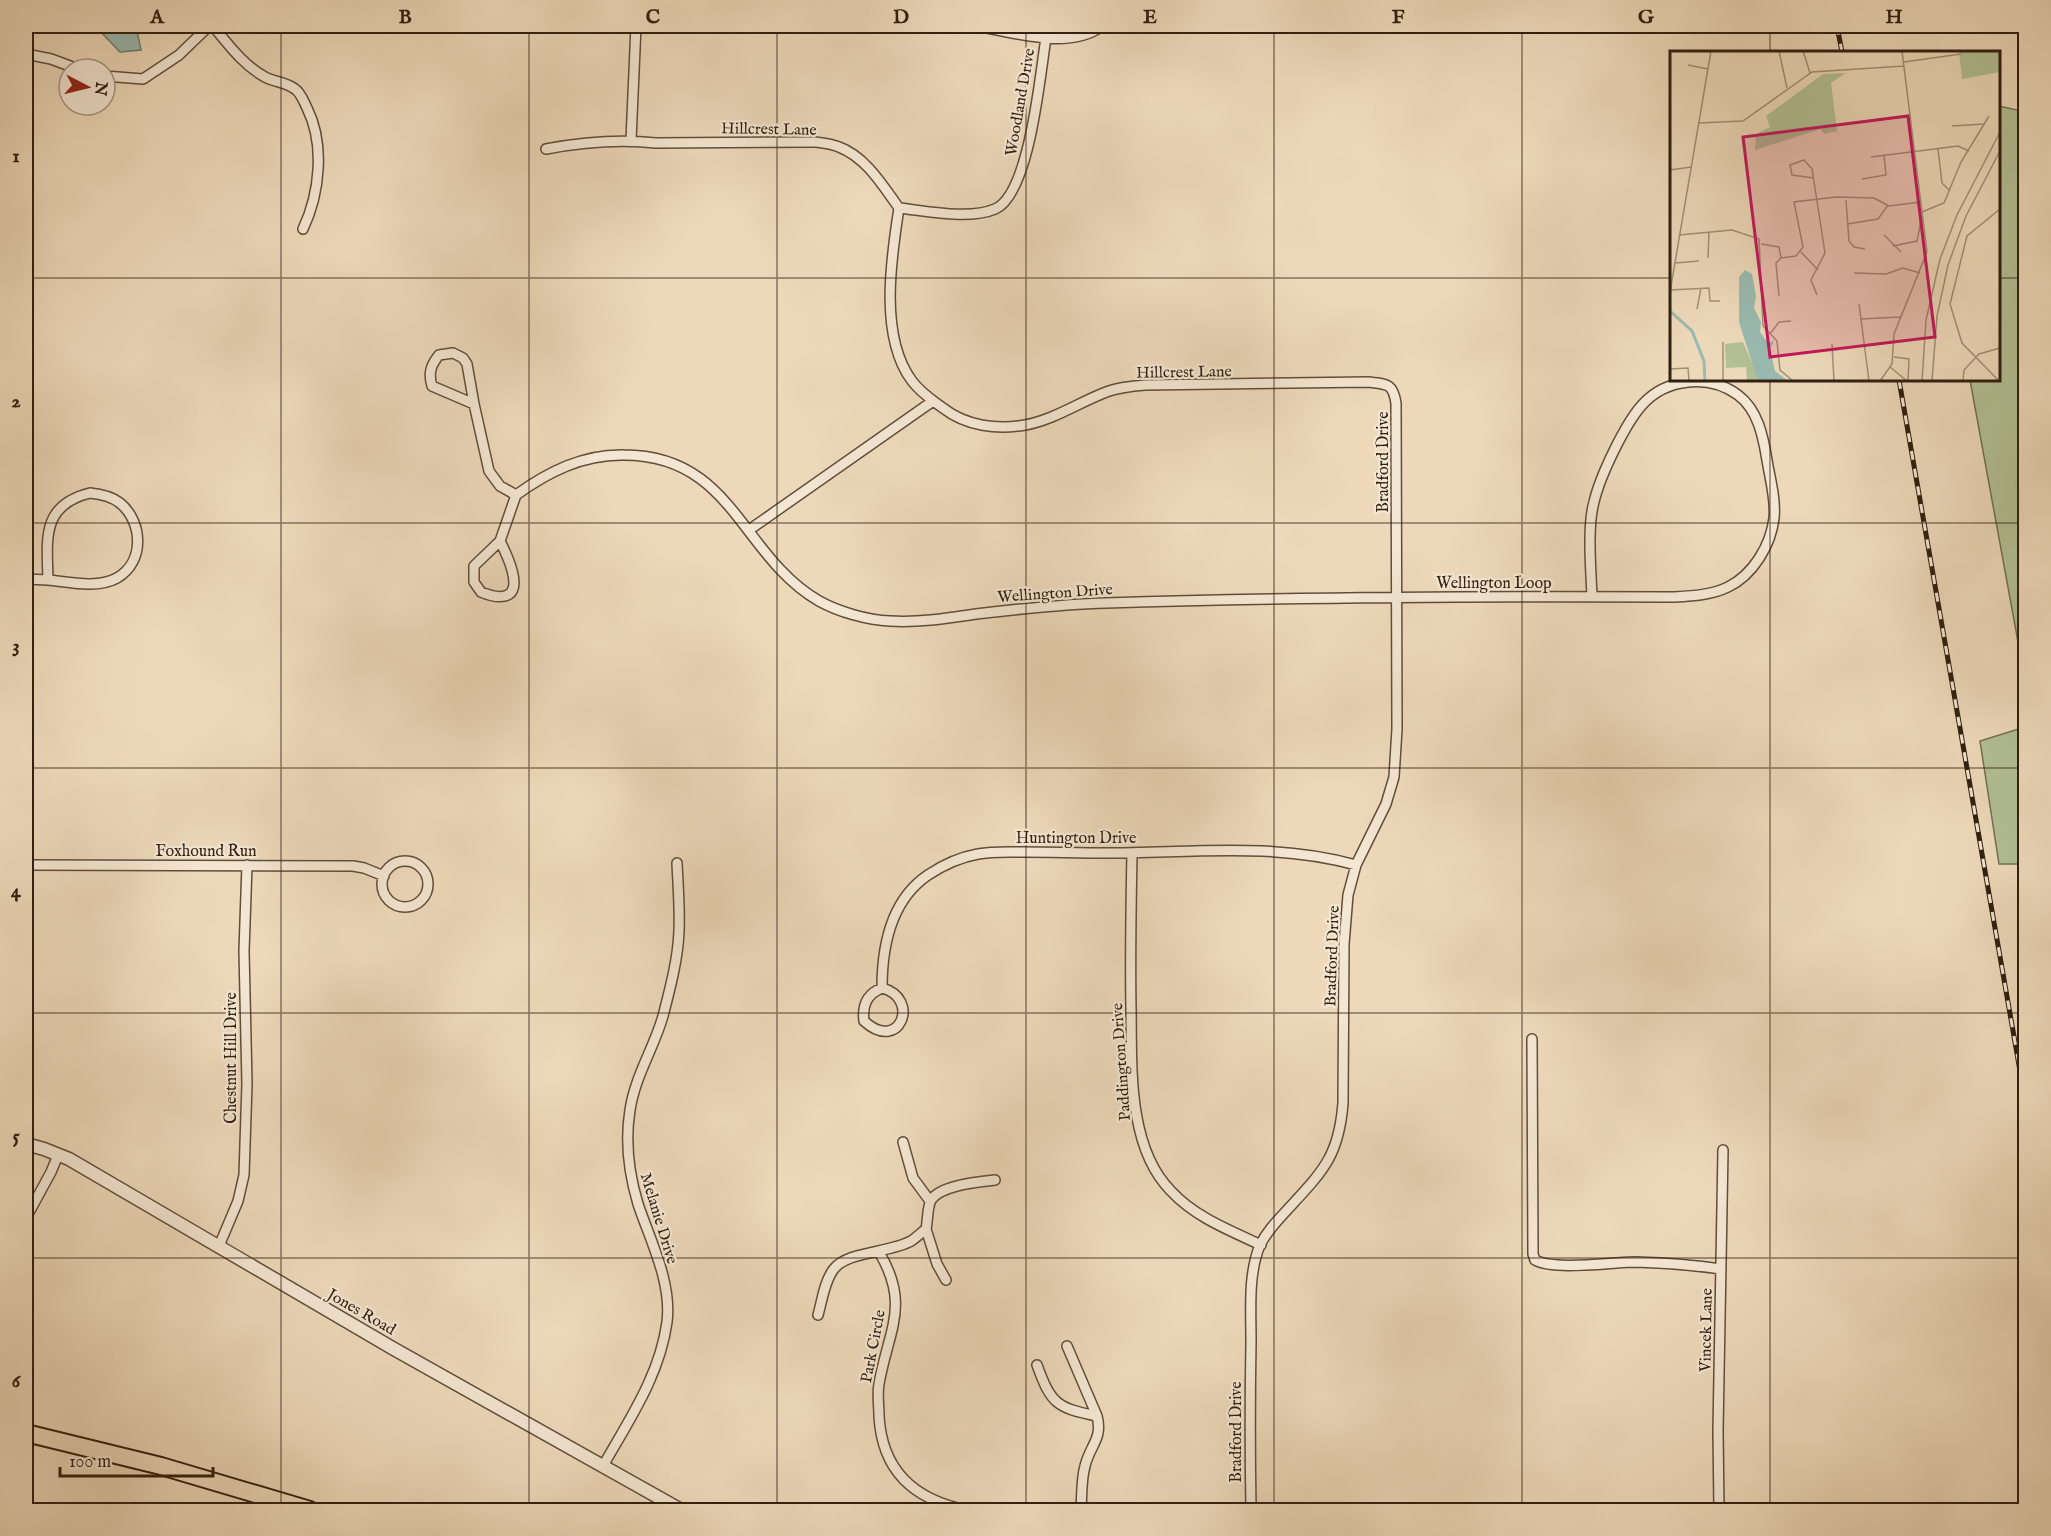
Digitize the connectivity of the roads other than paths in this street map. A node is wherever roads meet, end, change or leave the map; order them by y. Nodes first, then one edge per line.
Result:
1 (211, 26) edge
2 (636, 26) edge
3 (976, 26) edge
4 (1102, 26) edge
5 (1046, 38) junction
6 (26, 54) edge
7 (57, 61) edge
8 (117, 77) edge
9 (631, 140) junction
10 (546, 149) dead end
11 (899, 208) junction
12 (303, 229) dead end
13 (1389, 386) joint
14 (933, 400) junction
15 (474, 404) junction
16 (516, 495) junction
17 (749, 530) junction
18 (500, 541) junction
19 (26, 579) edge
20 (48, 580) junction
21 (1592, 597) junction
22 (1397, 598) junction
23 (1132, 853) junction
24 (677, 863) dead end
25 (26, 865) edge
26 (247, 865) junction
27 (1356, 866) junction
28 (384, 876) junction
29 (882, 988) junction
30 (1532, 1039) dead end
31 (903, 1142) dead end
32 (26, 1144) edge
33 (1723, 1150) dead end
34 (58, 1155) junction
35 (995, 1180) dead end
36 (930, 1202) junction
37 (26, 1218) edge
38 (926, 1229) junction
39 (1261, 1245) junction
40 (219, 1246) junction
41 (879, 1252) junction
42 (1721, 1269) junction
43 (946, 1280) dead end
44 (818, 1315) dead end
45 (1067, 1346) dead end
46 (1037, 1365) dead end
47 (1097, 1416) junction
48 (26, 1433) edge
49 (603, 1466) junction
50 (310, 1510) edge
51 (681, 1510) edge
52 (967, 1510) edge
53 (1081, 1510) edge
54 (1251, 1510) edge
55 (1719, 1510) edge

1 - 8 street
1 - 12 street
2 - 9 street
3 - 5 street
4 - 5 street
5 - 11 street, Woodland Drive
6 - 7 street
9 - 10 street, Hillcrest Lane
9 - 11 street, Hillcrest Lane
11 - 14 street, Hillcrest Lane
13 - 14 street, Hillcrest Lane
13 - 22 street, Bradford Drive
14 - 17 street
15 - 15 street
15 - 16 street
16 - 17 street, Wellington Drive
16 - 18 street
17 - 22 street, Wellington Drive
18 - 18 street
19 - 20 street
20 - 20 street
21 - 21 street
21 - 22 street, Wellington Loop
22 - 27 street, Bradford Drive
23 - 27 street, Huntington Drive
23 - 29 street, Huntington Drive
23 - 39 street, Paddington Drive
24 - 49 street, Melanie Drive
25 - 26 street, Foxhound Run
26 - 28 street, Foxhound Run
26 - 40 street, Chestnut Hill Drive
27 - 39 street, Bradford Drive
28 - 28 street
29 - 29 street
30 - 42 street
31 - 36 street
32 - 34 street, Jones Road
33 - 42 street, Vincek Lane
34 - 37 street
34 - 40 street, Jones Road
35 - 36 street
36 - 38 street
38 - 41 street
38 - 43 street
39 - 54 street, Bradford Drive
40 - 49 street, Jones Road
41 - 44 street
41 - 52 street, Park Circle
42 - 55 street, Vincek Lane
45 - 47 street
46 - 47 street
47 - 53 street
48 - 50 highway
49 - 51 street, Jones Road

